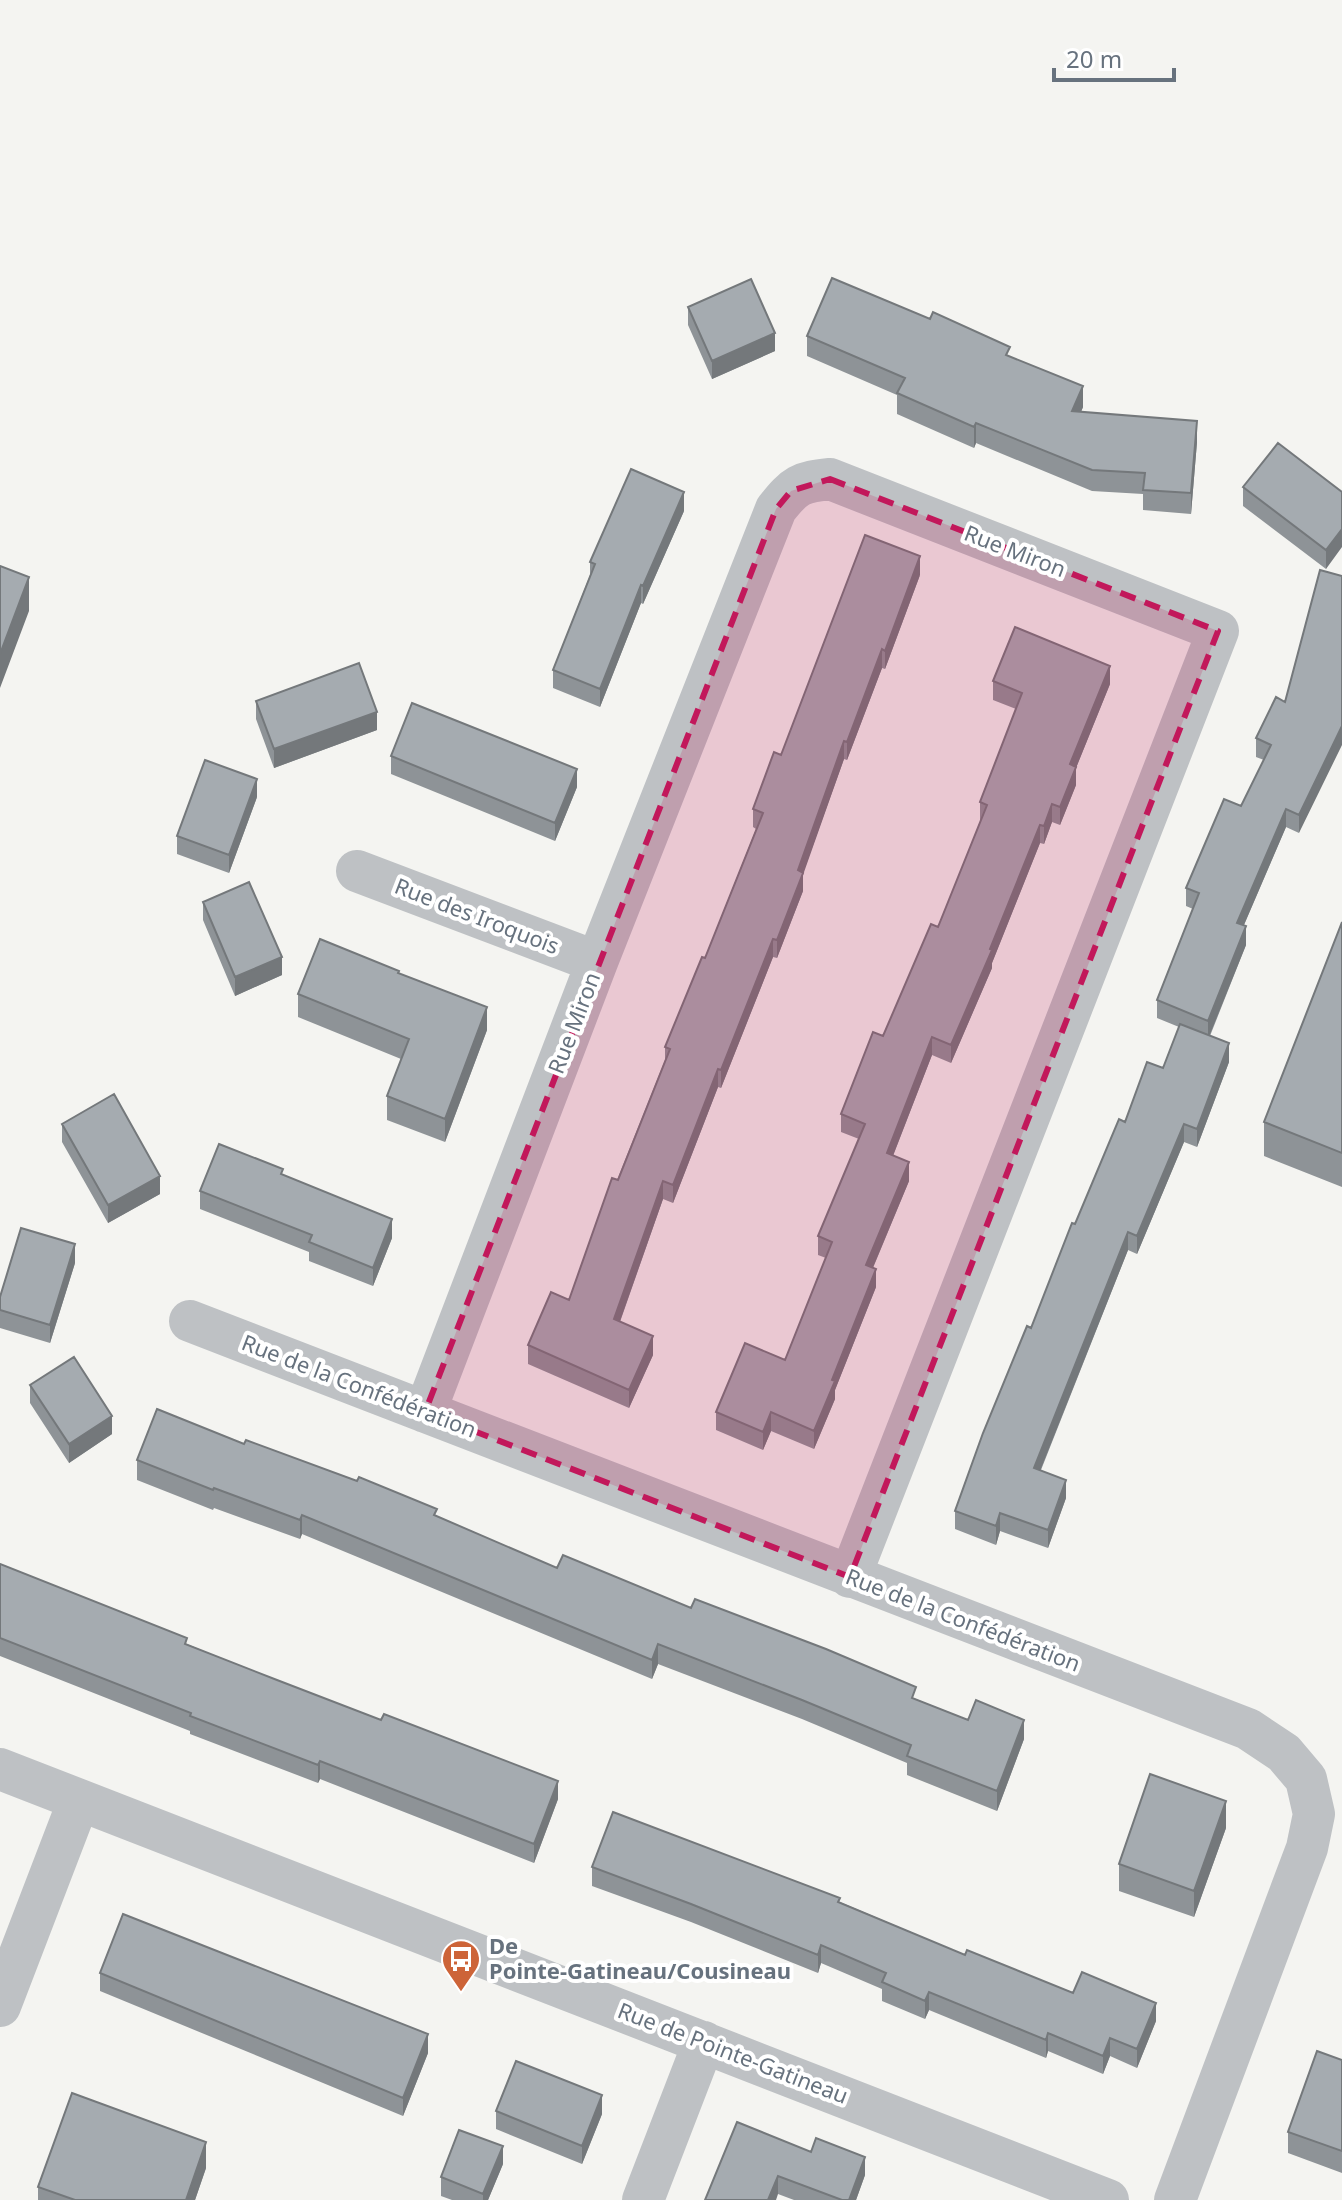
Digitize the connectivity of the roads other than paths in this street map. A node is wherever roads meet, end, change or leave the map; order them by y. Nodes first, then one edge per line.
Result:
1 (357, 871) dead end
2 (597, 962) junction
3 (190, 1321) dead end
4 (425, 1412) junction
5 (850, 1577) junction
6 (0, 1769) edge
7 (79, 1800) junction
8 (0, 2006) edge
9 (704, 2042) junction
10 (643, 2200) edge
11 (1108, 2200) edge
12 (1175, 2200) edge

1 - 2 street, Rue des Iroquois
2 - 4 street, Rue Miron
2 - 5 street, Rue Miron
3 - 4 street, Rue de la Confédération
4 - 5 street, Rue de la Confédération
5 - 12 street, Rue de la Confédération
6 - 7 street, Rue de Pointe-Gatineau
7 - 8 street
7 - 9 street, Rue de Pointe-Gatineau
9 - 10 street
9 - 11 street, Rue de Pointe-Gatineau

